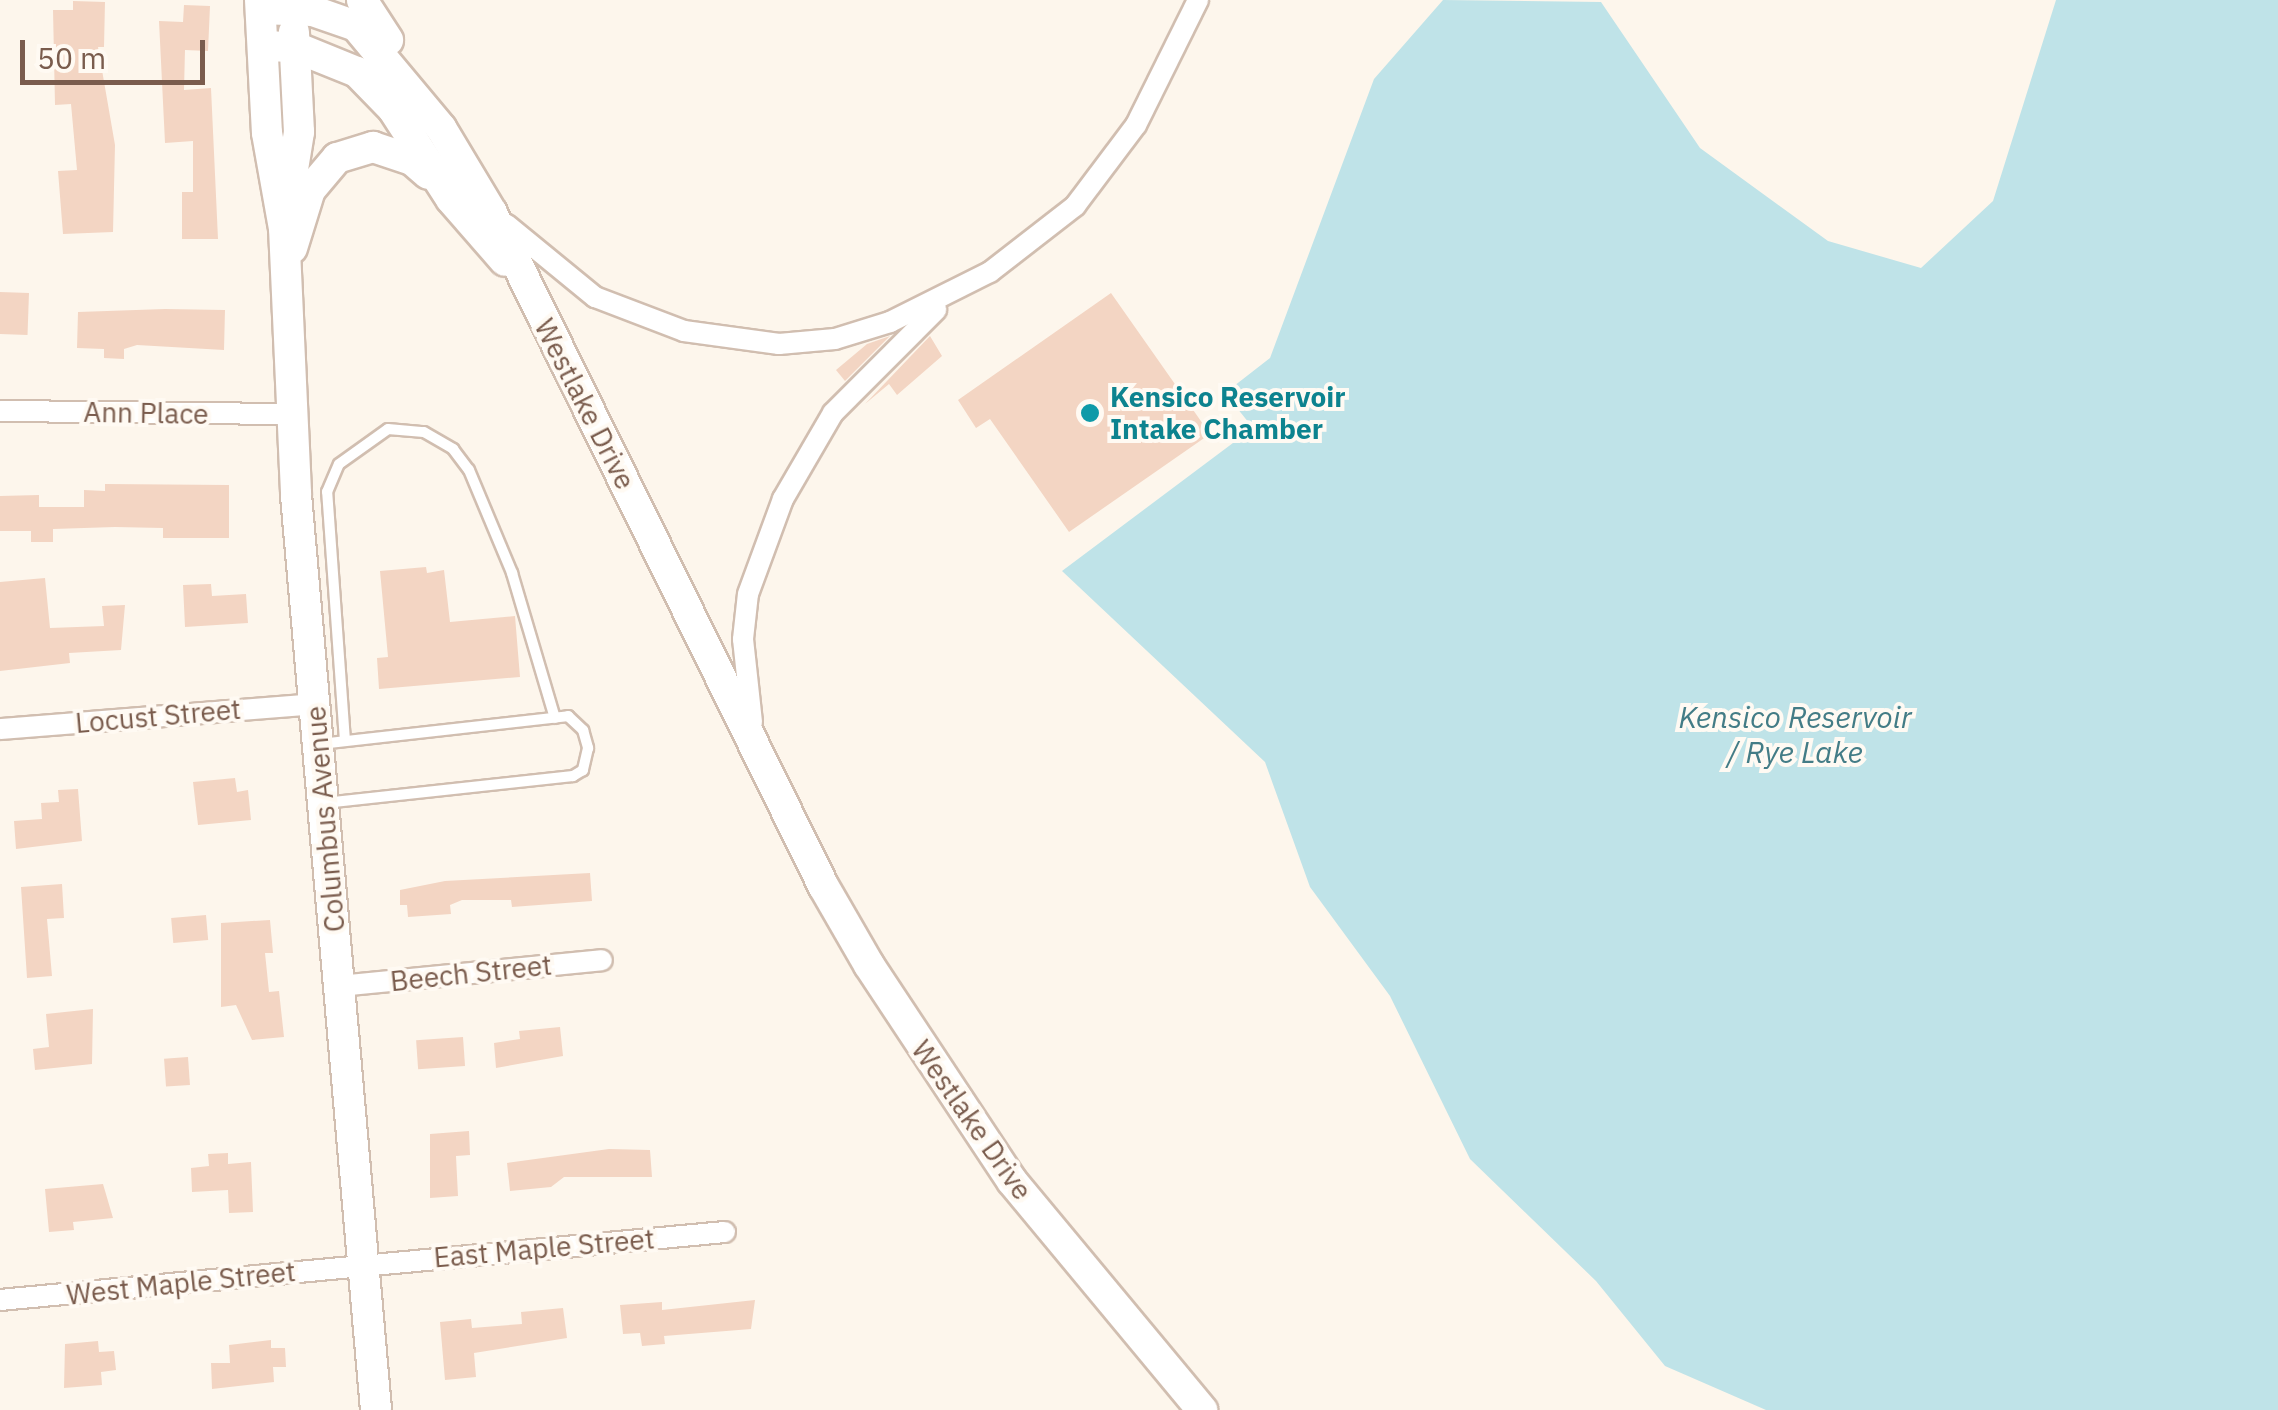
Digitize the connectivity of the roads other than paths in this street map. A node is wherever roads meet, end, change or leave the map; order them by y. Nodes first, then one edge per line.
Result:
1 (362, 0) edge
2 (1198, 0) edge
3 (261, 4) edge
4 (293, 5) edge
5 (263, 46) junction
6 (295, 47) junction
7 (441, 128) junction
8 (463, 191) junction
9 (284, 228) junction
10 (990, 272) junction
11 (286, 276) junction
12 (0, 411) edge
13 (291, 414) junction
14 (316, 704) junction
15 (555, 718) junction
16 (0, 729) edge
17 (332, 742) junction
18 (324, 803) junction
19 (783, 803) junction
20 (602, 960) dead end
21 (339, 986) junction
22 (725, 1232) dead end
23 (362, 1265) junction
24 (0, 1300) edge
25 (376, 1410) edge
26 (1202, 1410) edge

1 - 7 street
2 - 10 street, Westlake Drive
3 - 4 street
3 - 5 street, Columbus Avenue
4 - 6 street, Columbus Avenue
4 - 7 street
5 - 6 street
5 - 9 street, Columbus Avenue
6 - 8 street
6 - 9 street, Columbus Avenue
7 - 8 street
8 - 10 street, Westlake Drive
8 - 11 street
8 - 19 street, Westlake Drive
9 - 11 street, Columbus Avenue
10 - 19 street, Westlake Drive
11 - 13 street, Columbus Avenue
12 - 13 street, Ann Place
13 - 14 street, Columbus Avenue
14 - 16 street, Locust Street
14 - 17 street, Columbus Avenue
15 - 17 lane
15 - 17 lane
15 - 18 lane
17 - 18 street, Columbus Avenue
18 - 21 street, Columbus Avenue
19 - 26 street, Westlake Drive
20 - 21 street, Beech Street
21 - 23 street, Columbus Avenue
22 - 23 street, East Maple Street
23 - 24 street, West Maple Street
23 - 25 street, Columbus Avenue

